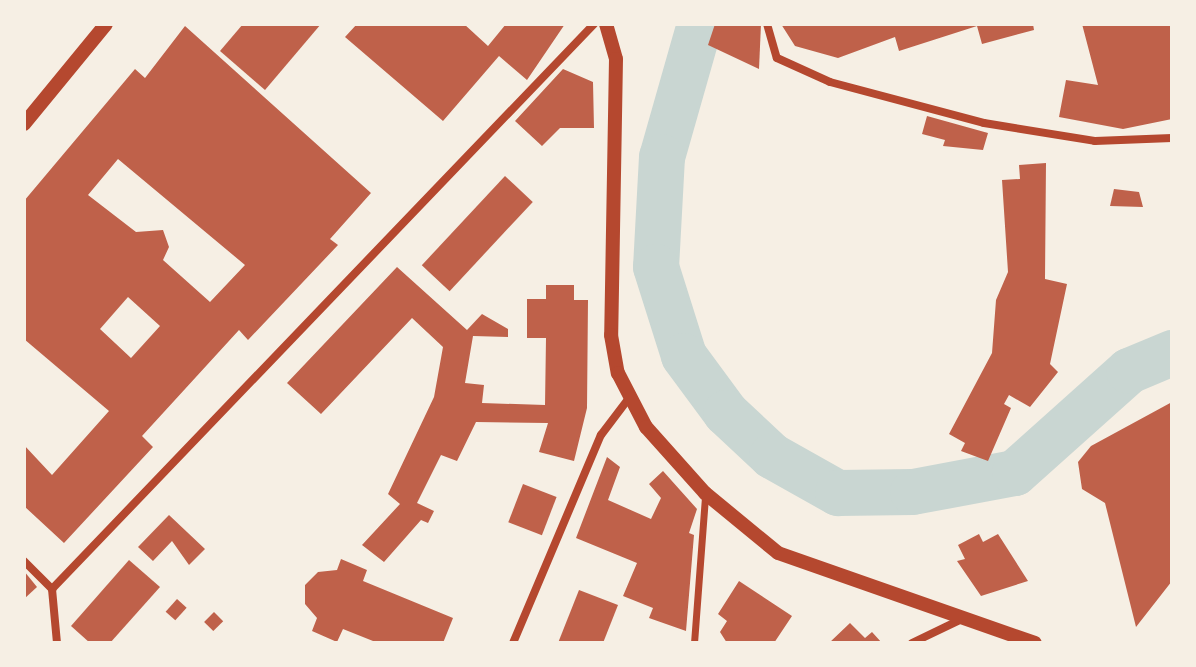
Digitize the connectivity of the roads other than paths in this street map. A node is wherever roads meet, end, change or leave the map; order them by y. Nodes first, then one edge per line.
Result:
1 (106, 24) edge
2 (594, 24) edge
3 (606, 24) edge
4 (767, 24) edge
5 (24, 124) edge
6 (1172, 138) edge
7 (629, 398) junction
8 (705, 493) junction
9 (24, 561) edge
10 (52, 589) junction
11 (958, 621) junction
12 (57, 643) edge
13 (513, 643) edge
14 (694, 643) edge
15 (912, 643) edge
16 (1035, 643) edge

1 - 5 street
2 - 10 street
3 - 7 street
4 - 6 street
7 - 8 street
7 - 13 street
8 - 11 street
8 - 14 street
9 - 10 street
10 - 12 street
11 - 15 street
11 - 16 street

